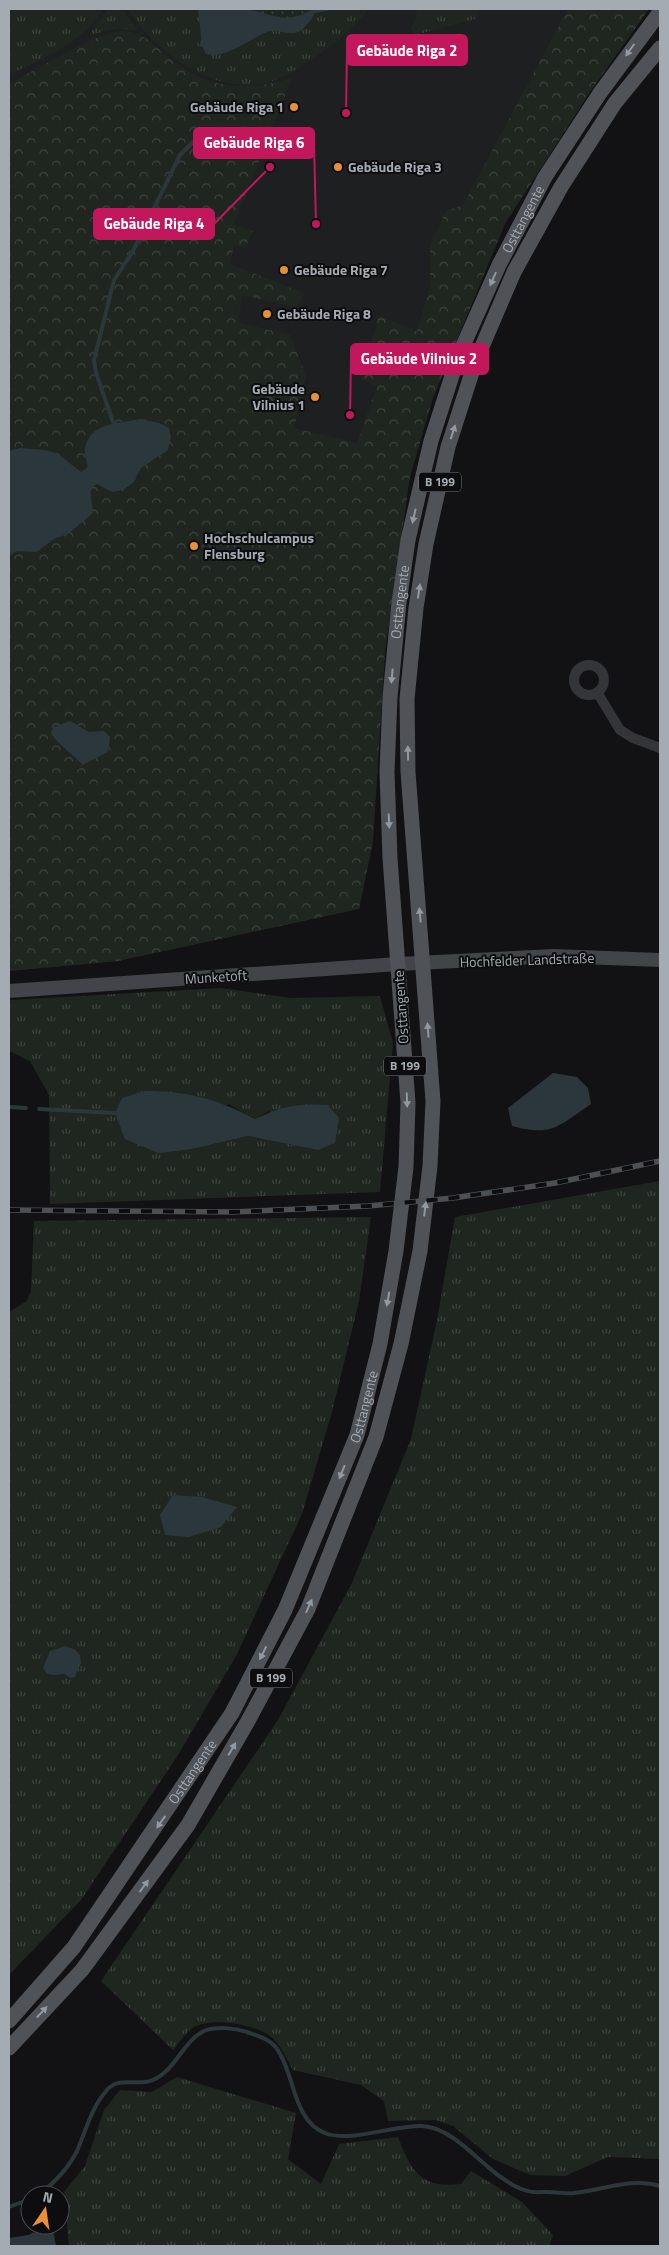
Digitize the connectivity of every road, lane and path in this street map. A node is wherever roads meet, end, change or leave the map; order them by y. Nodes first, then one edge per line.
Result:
1 (660, 12) edge
2 (660, 48) edge
3 (597, 692) dead end
4 (660, 748) edge
5 (660, 960) edge
6 (424, 963) junction
7 (398, 964) junction
8 (9, 991) edge
9 (9, 2021) edge
10 (9, 2048) edge

1 -> 7 main road, Osttangente / B 199
6 -> 2 main road, Osttangente / B 199
3 - 4 street
5 - 6 street, Hochfelder Landstraße
6 - 7 street, Munketoft
10 -> 6 main road, Osttangente / B 199
7 - 8 street, Munketoft
7 -> 9 main road, Osttangente / B 199

